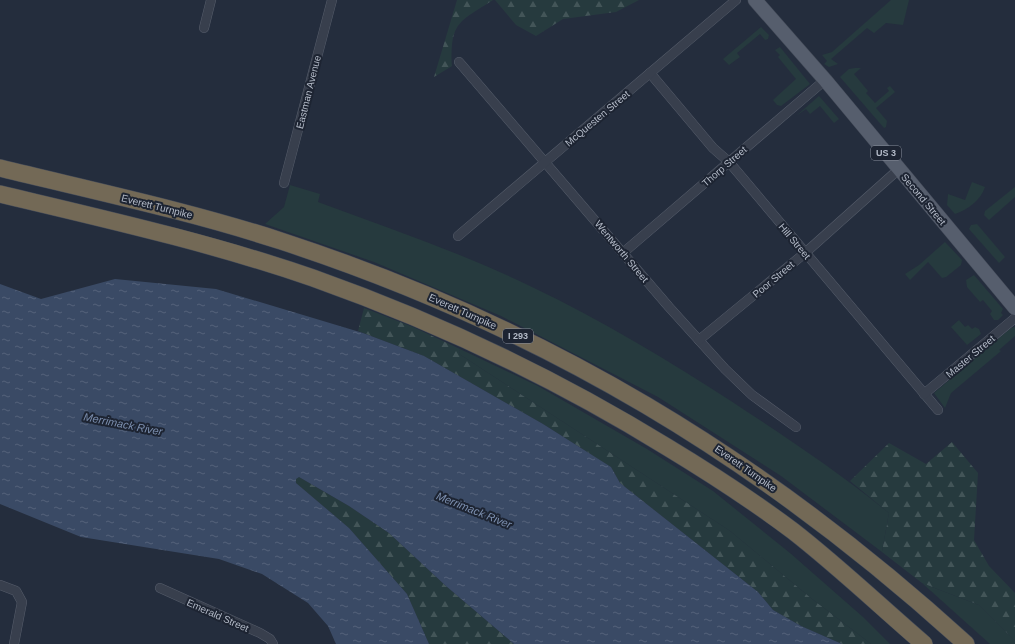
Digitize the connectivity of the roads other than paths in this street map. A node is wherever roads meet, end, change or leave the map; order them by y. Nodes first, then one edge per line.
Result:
1 (211, 0) edge
2 (332, 0) edge
3 (736, 0) edge
4 (755, 0) edge
5 (204, 28) dead end
6 (459, 62) dead end
7 (650, 73) junction
8 (825, 80) junction
9 (545, 162) junction
10 (728, 162) junction
11 (0, 168) edge
12 (900, 169) junction
13 (284, 184) dead end
14 (0, 194) edge
15 (458, 236) dead end
16 (624, 252) junction
17 (805, 253) junction
18 (1015, 308) edge
19 (1015, 318) edge
20 (699, 340) junction
21 (924, 394) junction
22 (938, 410) dead end
23 (796, 427) dead end
24 (794, 532) junction
25 (0, 585) edge
26 (160, 588) dead end
27 (14, 644) edge
28 (273, 644) edge
29 (915, 644) edge
30 (924, 644) edge
31 (966, 644) edge

1 - 5 street
2 - 13 street, Eastman Avenue
3 - 7 street, McQuesten Street
4 - 8 main road, Second Street / US 3
6 - 9 street, Wentworth Street
7 - 9 street, McQuesten Street
7 - 10 street, Hill Street
8 - 10 street, Thorp Street
8 - 12 main road, Second Street / US 3
9 - 15 street, McQuesten Street
9 - 16 street, Wentworth Street
10 - 16 street, Thorp Street
10 - 17 street, Hill Street
11 - 31 highway, Everett Turnpike / I 293
12 - 17 street, Poor Street
12 - 18 main road, Second Street / US 3
14 - 24 highway, I 293
16 - 20 street, Wentworth Street
17 - 20 street, Poor Street
17 - 21 street, Hill Street
19 - 21 street, Master Street
20 - 23 street, Wentworth Street
21 - 22 street, Hill Street
24 - 29 highway
24 - 30 highway, I 293
25 - 27 street
26 - 28 street, Emerald Street

